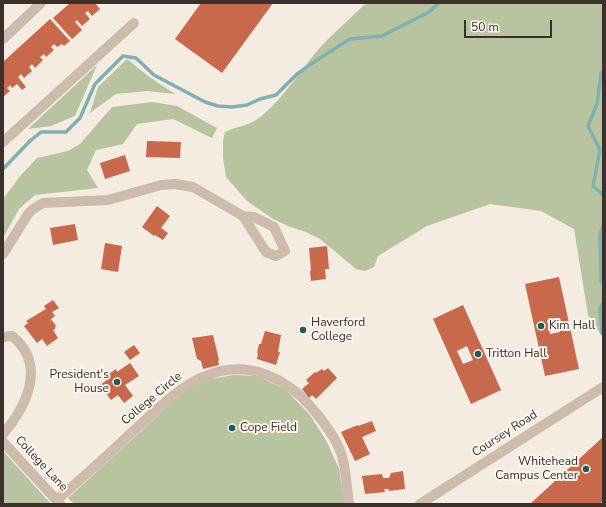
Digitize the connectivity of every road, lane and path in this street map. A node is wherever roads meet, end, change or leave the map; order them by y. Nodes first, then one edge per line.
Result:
1 (41, 3) edge
2 (134, 23) dead end
3 (3, 39) edge
4 (3, 142) edge
5 (243, 216) dead end
6 (3, 254) edge
7 (3, 337) edge
8 (603, 387) edge
9 (3, 434) edge
10 (3, 442) edge
11 (58, 502) edge
12 (427, 502) edge
13 (349, 504) edge

1 - 3 street
2 - 4 street
5 - 6 street
7 - 9 street
8 - 12 street, Coursey Road
10 - 11 street, College Lane
11 - 13 street, College Circle

